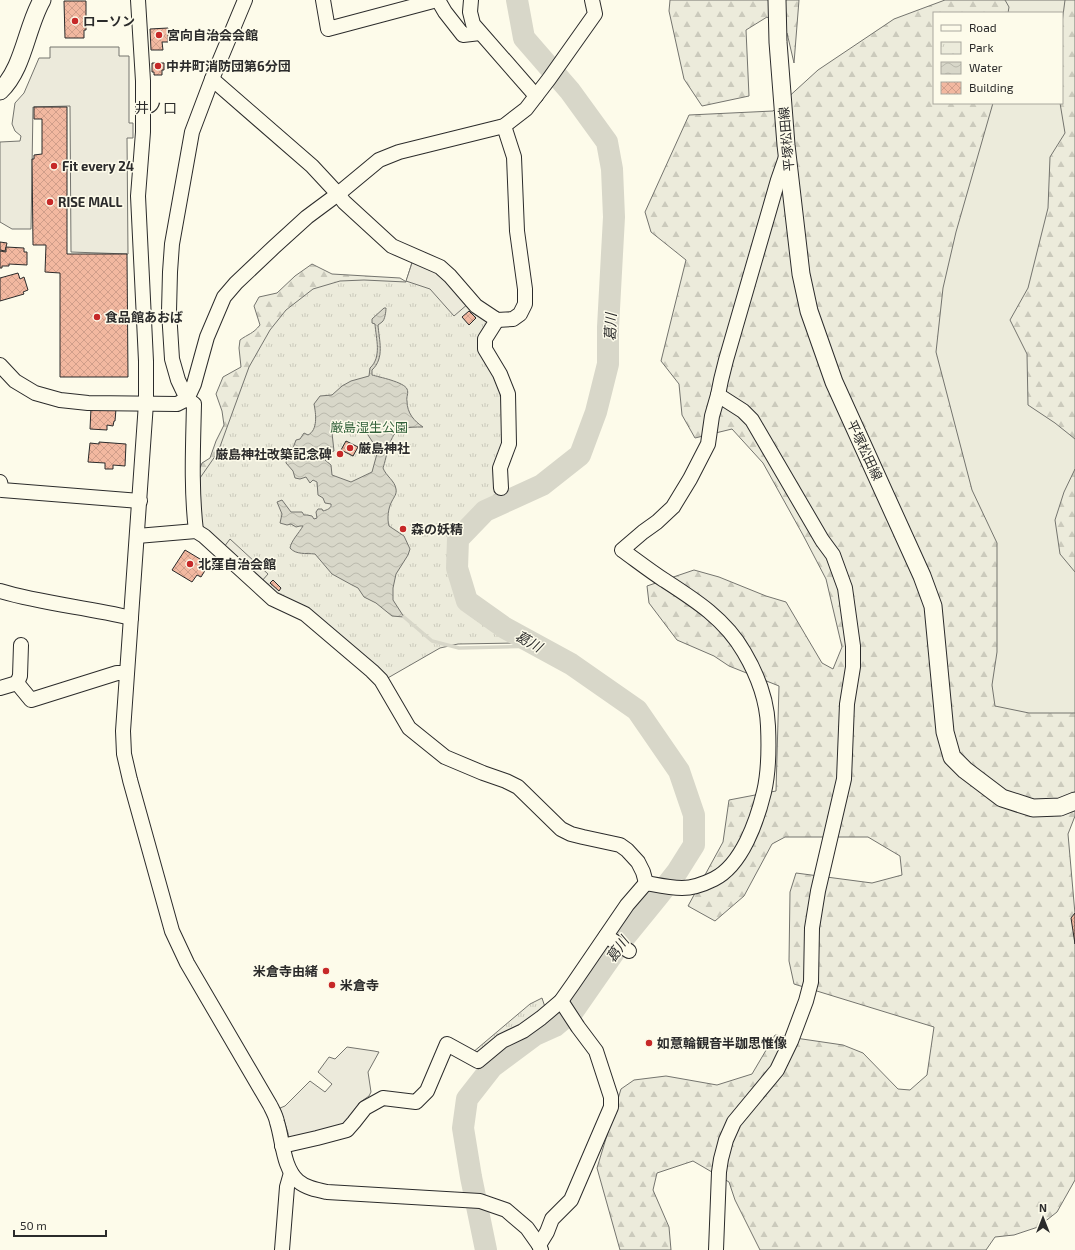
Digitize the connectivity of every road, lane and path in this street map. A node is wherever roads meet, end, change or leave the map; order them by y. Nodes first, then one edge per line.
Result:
1 (42, 0) edge
2 (138, 0) edge
3 (245, 0) edge
4 (322, 0) edge
5 (437, 0) edge
6 (471, 0) edge
7 (592, 0) edge
8 (777, 0) edge
9 (480, 33) junction
10 (212, 78) junction
11 (0, 91) edge
12 (536, 96) junction
13 (504, 126) junction
14 (787, 154) junction
15 (338, 194) junction
16 (497, 320) junction
17 (0, 366) edge
18 (718, 395) junction
19 (187, 399) junction
20 (146, 403) junction
21 (0, 482) edge
22 (501, 488) dead end
23 (140, 501) junction
24 (196, 531) junction
25 (137, 536) junction
26 (0, 591) edge
27 (131, 618) junction
28 (21, 645) dead end
29 (126, 673) junction
30 (17, 683) junction
31 (0, 688) edge
32 (1075, 801) edge
33 (650, 884) junction
34 (606, 936) junction
35 (630, 951) dead end
36 (562, 1003) junction
37 (282, 1146) junction
38 (291, 1173) junction
39 (540, 1248) edge
40 (282, 1250) edge
41 (716, 1250) edge

1 - 11 main road
2 - 20 street
3 - 10 street
4 - 5 street
5 - 9 street
6 - 9 street
7 - 12 street
8 - 14 main road, 平塚松田線
9 - 12 street
10 - 15 street
10 - 19 street
12 - 13 street
13 - 15 street
13 - 16 street
14 - 18 street
14 - 32 main road, 平塚松田線
15 - 16 street
15 - 19 street
16 - 22 street
17 - 20 street
18 - 33 street
18 - 41 street
19 - 20 street
19 - 24 street
20 - 23 street
21 - 23 street
23 - 25 street
24 - 25 street
24 - 33 street
25 - 27 street
26 - 27 street
27 - 29 street
28 - 30 street
29 - 30 street
29 - 37 street
30 - 31 street
33 - 34 street
34 - 35 street
34 - 36 street
36 - 37 street
36 - 39 street
37 - 38 street
38 - 39 street
38 - 40 street

